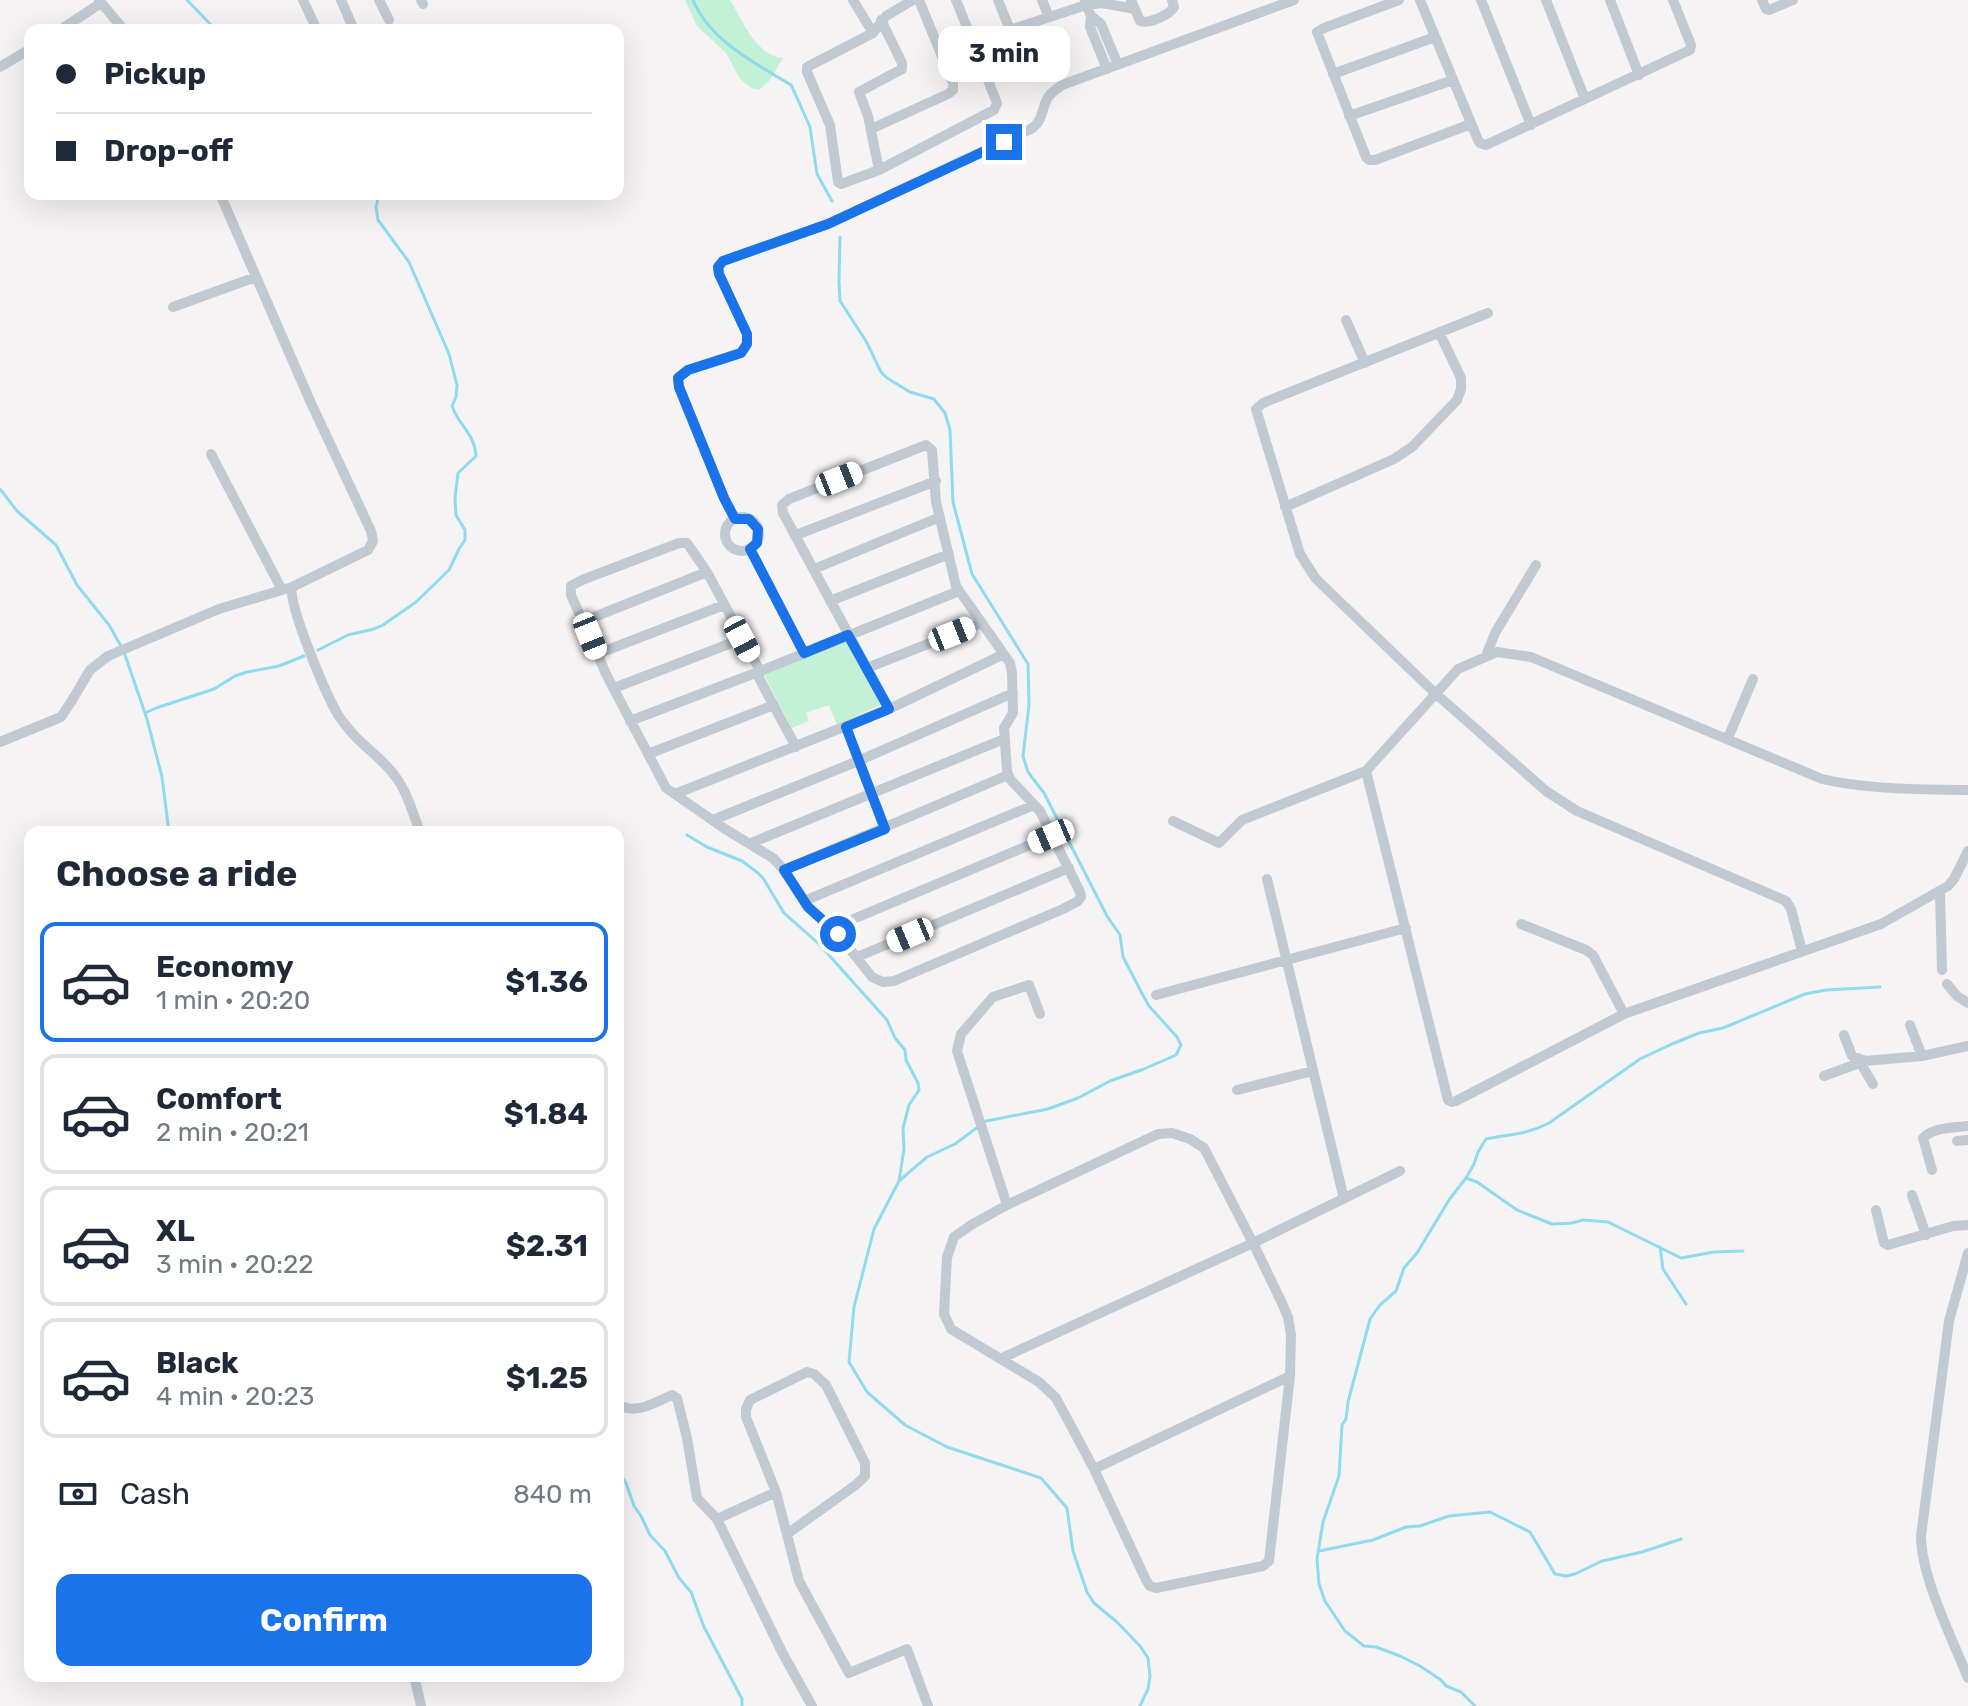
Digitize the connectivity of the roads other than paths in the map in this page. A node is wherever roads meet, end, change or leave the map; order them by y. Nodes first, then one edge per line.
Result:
1 (303, 0) edge
2 (341, 0) edge
3 (379, 0) edge
4 (853, 0) edge
5 (916, 0) edge
6 (956, 0) edge
7 (998, 0) edge
8 (1042, 0) edge
9 (1172, 0) edge
10 (1294, 0) edge
11 (1399, 0) edge
12 (1420, 0) edge
13 (1481, 0) edge
14 (1546, 0) edge
15 (1610, 0) edge
16 (1673, 0) edge
17 (1762, 0) edge
18 (1793, 0) edge
19 (100, 2) edge
20 (1085, 2) edge
21 (1133, 4) edge
22 (1049, 17) junction
23 (389, 20) dead end
24 (881, 20) junction
25 (69, 24) edge
26 (119, 24) edge
27 (314, 24) edge
28 (351, 24) edge
29 (1010, 30) junction
30 (873, 33) junction
31 (1435, 37) junction
32 (24, 53) edge
33 (0, 67) edge
34 (1113, 67) junction
35 (985, 73) junction
36 (1333, 74) junction
37 (1639, 75) junction
38 (1453, 80) junction
39 (1585, 99) junction
40 (1349, 116) junction
41 (1471, 124) junction
42 (1531, 125) junction
43 (871, 129) junction
44 (879, 170) junction
45 (223, 200) edge
46 (256, 277) junction
47 (173, 307) dead end
48 (1488, 313) dead end
49 (1346, 320) dead end
50 (1440, 334) junction
51 (1365, 363) junction
52 (211, 454) dead end
53 (936, 481) junction
54 (1285, 507) junction
55 (940, 517) junction
56 (735, 519) junction
57 (796, 535) junction
58 (750, 549) junction
59 (949, 554) junction
60 (1536, 565) dead end
61 (814, 569) junction
62 (707, 572) junction
63 (287, 588) junction
64 (959, 591) junction
65 (830, 601) junction
66 (724, 605) junction
67 (584, 621) junction
68 (981, 623) junction
69 (848, 635) junction
70 (742, 639) junction
71 (804, 653) junction
72 (597, 654) junction
73 (1002, 655) junction
74 (1486, 656) junction
75 (867, 668) junction
76 (758, 672) junction
77 (1753, 679) dead end
78 (614, 688) junction
79 (1013, 693) junction
80 (1435, 693) junction
81 (774, 705) junction
82 (889, 709) junction
83 (630, 721) junction
84 (846, 727) junction
85 (1728, 738) junction
86 (1004, 739) junction
87 (0, 742) edge
88 (796, 747) junction
89 (648, 754) junction
90 (858, 761) junction
91 (1366, 771) junction
92 (1008, 775) junction
93 (1968, 790) edge
94 (675, 794) junction
95 (872, 795) junction
96 (1034, 805) junction
97 (713, 820) junction
98 (1173, 821) dead end
99 (418, 826) edge
100 (885, 829) junction
101 (1051, 836) junction
102 (751, 843) junction
103 (1968, 851) edge
104 (1069, 868) junction
105 (784, 870) junction
106 (1267, 879) dead end
107 (1940, 892) junction
108 (804, 901) junction
109 (1521, 924) dead end
110 (832, 928) junction
111 (1406, 928) junction
112 (1802, 951) junction
113 (857, 957) junction
114 (1287, 960) junction
115 (1942, 970) dead end
116 (1947, 984) dead end
117 (1156, 995) dead end
118 (1968, 1003) edge
119 (1040, 1014) dead end
120 (1624, 1014) junction
121 (1910, 1025) dead end
122 (1844, 1035) dead end
123 (1968, 1046) edge
124 (1922, 1056) junction
125 (1863, 1062) junction
126 (1313, 1071) junction
127 (1824, 1076) dead end
128 (1873, 1084) dead end
129 (1237, 1090) dead end
130 (1968, 1126) edge
131 (1932, 1170) dead end
132 (1400, 1171) dead end
133 (1912, 1195) dead end
134 (1344, 1199) junction
135 (1007, 1205) junction
136 (1876, 1210) dead end
137 (1968, 1225) edge
138 (1926, 1235) junction
139 (1253, 1243) junction
140 (1968, 1253) edge
141 (1965, 1270) edge
142 (1002, 1358) junction
143 (1290, 1376) junction
144 (624, 1408) edge
145 (1094, 1469) junction
146 (776, 1492) junction
147 (717, 1519) junction
148 (787, 1534) junction
149 (1968, 1678) edge
150 (415, 1682) edge
151 (421, 1706) edge
152 (812, 1706) edge
153 (928, 1706) edge

1 - 27 street
2 - 28 street
3 - 23 street
4 - 30 street
5 - 24 street
5 - 43 street
6 - 35 street
7 - 29 street
8 - 22 street
9 - 21 street
10 - 34 street
11 - 36 street
12 - 31 street
13 - 42 street
14 - 39 street
15 - 37 street
16 - 37 street
17 - 18 street
19 - 25 street
19 - 26 street
20 - 21 street
20 - 22 street
20 - 34 street
22 - 29 street
24 - 30 street
24 - 43 street
29 - 35 street
30 - 44 street
31 - 36 street
31 - 38 street
32 - 33 street
34 - 56 street
35 - 44 street
36 - 40 street
37 - 39 street
38 - 40 street
38 - 41 street
39 - 42 street
40 - 41 street
41 - 42 street
43 - 44 street
45 - 46 street
46 - 47 street
46 - 63 street
48 - 50 street
49 - 51 street
50 - 51 street
50 - 54 street
51 - 54 street
52 - 63 street
53 - 55 street
53 - 57 street
53 - 57 street
54 - 80 street
55 - 59 street
55 - 61 street
56 - 58 street
56 - 58 street
57 - 61 street
58 - 71 street
59 - 64 street
59 - 65 street
60 - 74 street
61 - 65 street
62 - 66 street
62 - 67 street
62 - 67 street
63 - 87 street
63 - 99 street
64 - 68 street
64 - 69 street
65 - 69 street
66 - 70 street
66 - 72 street
67 - 72 street
68 - 73 street
68 - 75 street
69 - 71 street
69 - 75 street
70 - 76 street
70 - 78 street
71 - 76 street
72 - 78 street
73 - 79 street
73 - 82 street
74 - 80 street
74 - 85 street
75 - 82 street
76 - 81 street
76 - 83 street
77 - 85 street
78 - 83 street
79 - 86 street
79 - 90 street
80 - 91 street
80 - 112 street
81 - 88 street
81 - 89 street
82 - 84 street
83 - 89 street
84 - 88 street
84 - 90 street
85 - 93 street
86 - 92 street
86 - 95 street
88 - 94 street
89 - 94 street
90 - 95 street
90 - 97 street
91 - 98 street
91 - 111 street
92 - 96 street
92 - 100 street
94 - 97 street
95 - 100 street
95 - 102 street
96 - 101 street
96 - 108 street
97 - 102 street
100 - 105 street
101 - 104 street
101 - 110 street
102 - 105 street
103 - 107 street
104 - 113 street
104 - 113 street
105 - 108 street
106 - 114 street
107 - 112 street
107 - 115 street
108 - 110 street
109 - 120 street
110 - 113 street
111 - 114 street
111 - 120 street
112 - 120 street
114 - 117 street
114 - 126 street
116 - 118 street
119 - 135 street
121 - 124 street
122 - 125 street
123 - 124 street
124 - 125 street
125 - 127 street
125 - 128 street
126 - 129 street
126 - 134 street
130 - 131 street
132 - 134 street
133 - 138 street
134 - 139 street
135 - 139 street
135 - 142 street
136 - 138 street
137 - 138 street
139 - 142 street
139 - 143 street
140 - 141 street
141 - 149 street
142 - 145 street
143 - 145 street
143 - 145 street
144 - 147 street
146 - 147 street
146 - 148 street
146 - 148 street
147 - 152 street
148 - 153 street
150 - 151 street

